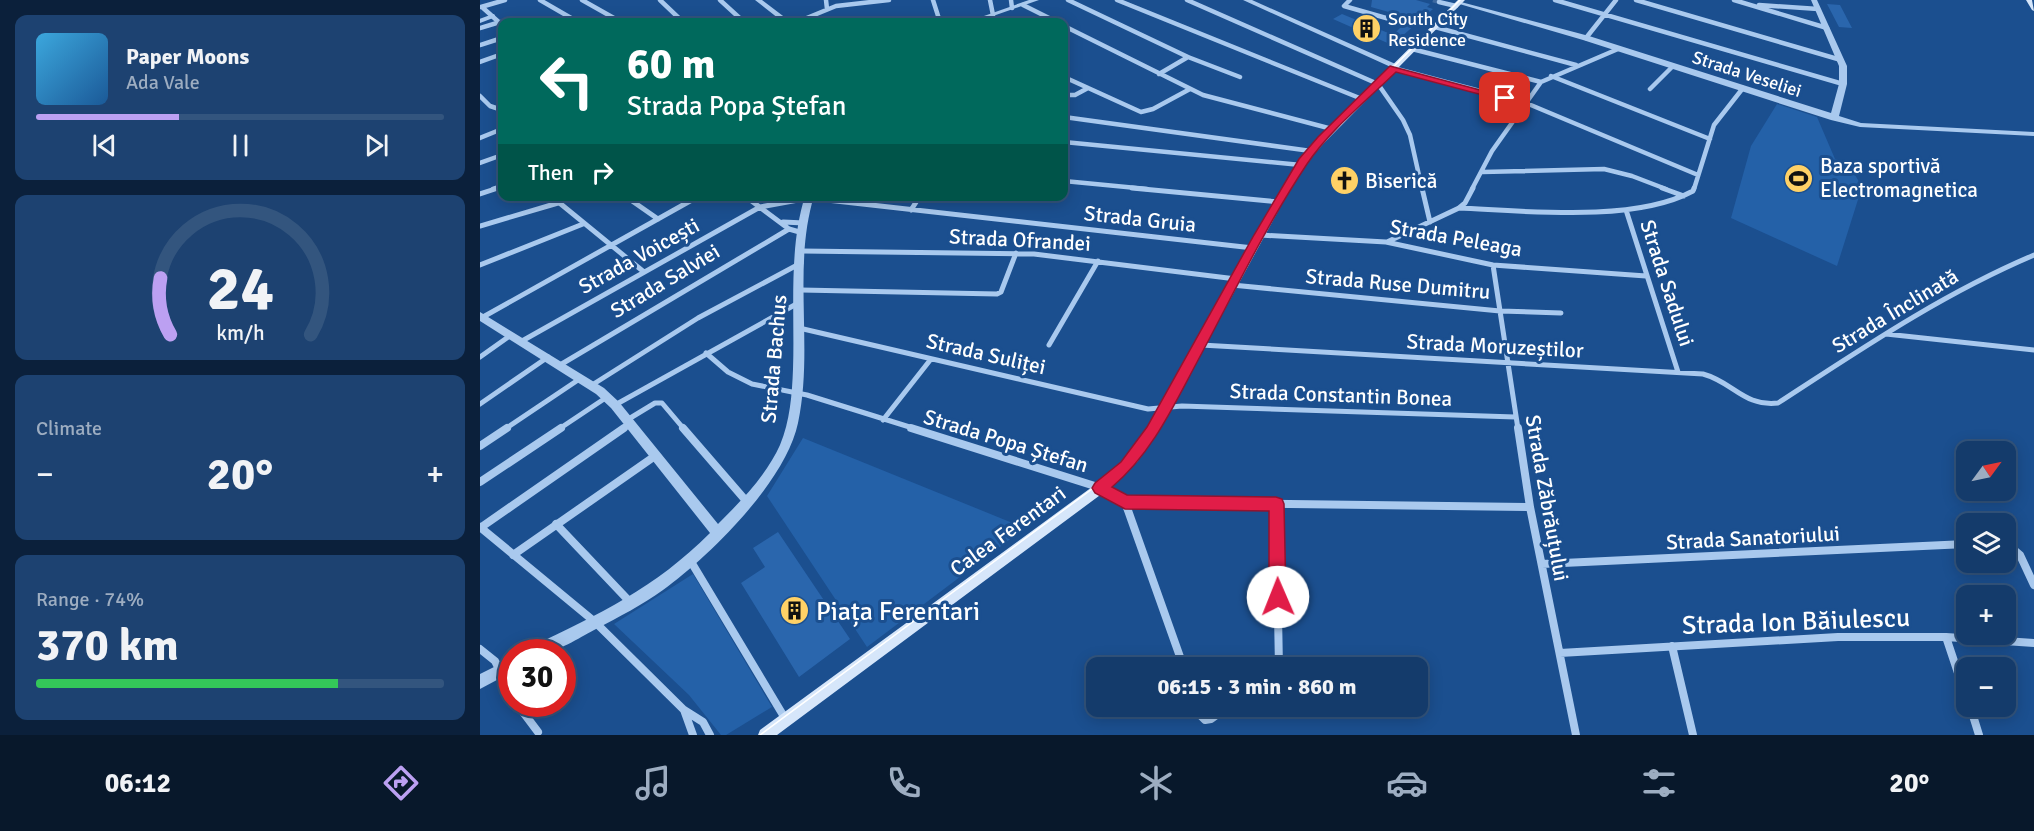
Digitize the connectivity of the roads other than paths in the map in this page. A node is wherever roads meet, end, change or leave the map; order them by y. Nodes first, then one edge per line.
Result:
1 (502, 0) edge
2 (540, 0) edge
3 (582, 0) edge
4 (660, 0) edge
5 (720, 0) edge
6 (758, 0) edge
7 (826, 0) edge
8 (889, 0) edge
9 (933, 0) edge
10 (990, 0) edge
11 (1011, 0) edge
12 (1036, 0) edge
13 (1068, 0) edge
14 (1117, 0) edge
15 (1187, 0) edge
16 (1246, 0) edge
17 (1350, 0) edge
18 (1555, 0) edge
19 (1616, 0) edge
20 (1636, 0) edge
21 (1734, 0) edge
22 (1814, 0) edge
23 (2029, 0) edge
24 (874, 1) edge
25 (1439, 2) dead end
26 (1459, 3) edge
27 (1747, 4) junction
28 (1023, 5) junction
29 (481, 7) edge
30 (1012, 8) junction
31 (827, 9) junction
32 (1818, 9) junction
33 (2034, 9) edge
34 (993, 15) junction
35 (1605, 15) junction
36 (493, 16) junction
37 (571, 18) edge
38 (614, 18) edge
39 (679, 18) edge
40 (740, 18) edge
41 (783, 18) edge
42 (806, 18) edge
43 (939, 18) edge
44 (984, 18) edge
45 (1049, 18) edge
46 (498, 20) edge
47 (1393, 20) dead end
48 (480, 21) edge
49 (498, 24) edge
50 (1435, 27) junction
51 (480, 28) edge
52 (1068, 28) edge
53 (1827, 28) junction
54 (1586, 38) junction
55 (498, 39) edge
56 (480, 45) edge
57 (1413, 49) junction
58 (1618, 49) junction
59 (498, 55) edge
60 (1188, 57) junction
61 (1841, 60) junction
62 (480, 62) edge
63 (1576, 65) junction
64 (1673, 66) junction
65 (1395, 67) junction
66 (1159, 74) junction
67 (1551, 76) junction
68 (1240, 77) dead end
69 (1068, 79) edge
70 (1541, 82) junction
71 (1378, 84) junction
72 (1843, 84) junction
73 (1088, 88) junction
74 (1650, 88) dead end
75 (1743, 88) junction
76 (1190, 89) junction
77 (1068, 94) edge
78 (480, 96) edge
79 (1362, 99) junction
80 (1526, 103) junction
81 (489, 106) junction
82 (480, 109) edge
83 (498, 109) edge
84 (1068, 118) edge
85 (1834, 118) junction
86 (1332, 129) junction
87 (498, 131) edge
88 (2034, 134) edge
89 (480, 138) edge
90 (1710, 139) junction
91 (1068, 142) edge
92 (1311, 151) junction
93 (498, 156) edge
94 (480, 163) edge
95 (1301, 165) junction
96 (1482, 172) junction
97 (1698, 175) junction
98 (1068, 181) edge
99 (498, 187) edge
100 (480, 194) edge
101 (1684, 196) junction
102 (556, 201) edge
103 (632, 201) edge
104 (690, 201) edge
105 (752, 201) edge
106 (790, 201) edge
107 (809, 201) edge
108 (841, 201) edge
109 (917, 201) edge
110 (1279, 202) junction
111 (558, 203) junction
112 (760, 207) junction
113 (1459, 208) junction
114 (911, 210) junction
115 (1626, 210) junction
116 (658, 219) junction
117 (783, 222) junction
118 (1430, 222) junction
119 (583, 224) junction
120 (480, 226) edge
121 (804, 228) junction
122 (789, 229) junction
123 (1260, 235) junction
124 (1386, 242) junction
125 (611, 246) junction
126 (1253, 248) junction
127 (1016, 253) junction
128 (2034, 255) edge
129 (802, 257) junction
130 (2023, 260) junction
131 (1098, 261) junction
132 (2034, 261) edge
133 (480, 265) edge
134 (1493, 265) junction
135 (644, 272) junction
136 (1646, 276) junction
137 (1234, 282) junction
138 (800, 296) junction
139 (1500, 310) junction
140 (1561, 313) dead end
141 (481, 316) edge
142 (800, 328) junction
143 (1886, 334) junction
144 (511, 335) junction
145 (522, 341) junction
146 (1049, 345) dead end
147 (1201, 345) junction
148 (2034, 350) edge
149 (706, 353) junction
150 (480, 357) edge
151 (548, 357) junction
152 (931, 358) junction
153 (1508, 363) junction
154 (560, 365) junction
155 (1678, 372) junction
156 (581, 378) junction
157 (592, 385) junction
158 (796, 394) junction
159 (607, 397) junction
160 (1778, 403) joint
161 (480, 404) edge
162 (615, 405) junction
163 (1165, 408) junction
164 (1515, 417) junction
165 (883, 420) junction
166 (628, 422) junction
167 (480, 446) edge
168 (655, 456) junction
169 (480, 482) edge
170 (1100, 488) junction
171 (747, 502) junction
172 (1125, 502) junction
173 (1276, 504) junction
174 (1530, 507) junction
175 (556, 524) junction
176 (480, 527) edge
177 (718, 533) junction
178 (1956, 544) edge
179 (2016, 549) edge
180 (513, 555) junction
181 (690, 560) junction
182 (1542, 564) junction
183 (2034, 585) edge
184 (631, 603) junction
185 (595, 622) junction
186 (1946, 637) junction
187 (560, 639) edge
188 (2034, 643) edge
189 (1672, 646) junction
190 (480, 649) edge
191 (1560, 653) junction
192 (1180, 657) edge
193 (1278, 657) edge
194 (498, 663) edge
195 (1956, 664) edge
196 (498, 672) edge
197 (480, 682) edge
198 (684, 710) junction
199 (526, 717) edge
200 (1973, 717) edge
201 (786, 720) junction
202 (537, 732) dead end
203 (693, 735) edge
204 (710, 735) edge
205 (765, 735) edge
206 (1576, 735) edge
207 (1692, 735) edge
208 (1979, 735) edge

1 - 29 street
2 - 37 street
3 - 38 street
4 - 39 street
5 - 40 street
6 - 41 street
7 - 31 street
8 - 24 street
9 - 43 street
10 - 34 street
11 - 30 street
12 - 28 street
13 - 60 street
14 - 79 street
15 - 71 street
16 - 65 street
17 - 47 street
18 - 35 street
19 - 35 street
20 - 61 street
21 - 27 street
22 - 32 street
23 - 33 main road
24 - 31 street
25 - 26 street
26 - 50 main road, Calea Ferentari
26 - 54 street, Strada Veseliei
27 - 32 street
27 - 53 street
28 - 30 street
28 - 45 street
29 - 36 street
30 - 34 street
31 - 42 street
32 - 53 street
34 - 44 street
35 - 54 street
35 - 72 street
36 - 46 street
36 - 48 street
49 - 51 street
50 - 57 main road, Calea Ferentari
50 - 63 street
52 - 66 street
53 - 61 street
54 - 58 street, Strada Veseliei
55 - 56 street
57 - 65 main road, Calea Ferentari
57 - 70 street
58 - 63 street
58 - 64 street, Strada Veseliei
59 - 62 street
60 - 66 street
60 - 68 street
61 - 72 street
63 - 67 street
64 - 74 street
64 - 75 street, Strada Veseliei
65 - 71 main road, Calea Ferentari
65 - 80 street
66 - 76 street
67 - 70 street
67 - 90 street
69 - 73 street
70 - 80 street
71 - 79 main road, Calea Ferentari
71 - 118 street
72 - 85 street
73 - 76 street
73 - 77 street
75 - 85 street, Strada Veseliei
75 - 90 street
76 - 86 street
78 - 81 street
79 - 86 main road, Calea Ferentari
80 - 96 street
80 - 97 street
81 - 82 street
81 - 83 street
84 - 92 street
85 - 88 street, Strada Veseliei
86 - 92 main road, Calea Ferentari
87 - 89 street
90 - 97 street
91 - 95 street
92 - 95 main road, Calea Ferentari
93 - 94 street
95 - 110 main road, Calea Ferentari
96 - 101 street
96 - 113 street
97 - 101 street
98 - 110 street
99 - 100 street
101 - 115 street, Strada Sadului
102 - 111 street
103 - 116 street
104 - 116 street
105 - 112 street
106 - 112 street, Strada Voicești
107 - 121 street, Strada Bachus
108 - 114 street, Strada Gruia
109 - 114 street
110 - 123 main road, Calea Ferentari
111 - 119 street
111 - 120 street
112 - 117 street
112 - 135 street, Strada Voicești
113 - 115 street
113 - 118 street
114 - 126 street, Strada Gruia
115 - 136 street, Strada Sadului
116 - 125 street
117 - 121 street
117 - 122 street
118 - 124 street
119 - 125 street
119 - 133 street
121 - 122 street
121 - 129 street, Strada Bachus
122 - 154 street, Strada Salviei
123 - 124 street, Strada Peleaga
123 - 126 main road, Calea Ferentari
124 - 134 street, Strada Peleaga
125 - 135 street
125 - 141 street
126 - 137 main road, Calea Ferentari
127 - 129 street, Strada Ofrandei
127 - 131 street, Strada Ofrandei
127 - 138 street
128 - 130 street, Strada Înclinată
129 - 138 street, Strada Bachus
129 - 157 street
130 - 132 street
130 - 143 street, Strada Înclinată
131 - 137 street, Strada Ofrandei
131 - 146 street
134 - 136 street, Strada Peleaga
134 - 139 street, Strada Zăbrăuțului
135 - 145 street, Strada Voicești
136 - 155 street, Strada Sadului
137 - 139 street, Strada Ruse Dumitru
137 - 147 main road, Calea Ferentari
138 - 142 street, Strada Bachus
138 - 149 street
139 - 140 street, Strada Ruse Dumitru
139 - 153 street, Strada Zăbrăuțului
141 - 144 street
142 - 152 street, Strada Suliței
142 - 158 street, Strada Bachus
143 - 148 street
143 - 160 street, Strada Înclinată
144 - 145 street
144 - 150 street
145 - 151 street
147 - 153 street, Strada Moruzeștilor
147 - 163 main road, Calea Ferentari
149 - 158 street, Strada Popa Ștefan
149 - 162 street
151 - 154 street
151 - 161 street
152 - 163 street, Strada Suliței
152 - 165 street
153 - 155 street, Strada Moruzeștilor
153 - 164 street, Strada Zăbrăuțului
154 - 156 street
155 - 160 street, Strada Moruzeștilor
156 - 157 street
156 - 167 street
157 - 159 street
158 - 165 street, Strada Popa Ștefan
158 - 171 street, Strada Bachus
159 - 162 street
159 - 169 street
162 - 166 street
163 - 164 street, Strada Constantin Bonea
163 - 170 main road, Calea Ferentari
164 - 174 street, Strada Zăbrăuțului
165 - 170 street, Strada Popa Ștefan
166 - 168 street
166 - 171 street
166 - 176 street
168 - 175 street
168 - 177 street
170 - 172 street, Strada Popa Ștefan
170 - 201 main road, Calea Ferentari
171 - 177 street, Strada Bachus
172 - 173 street, Strada Popa Ștefan
172 - 192 street
173 - 174 street, Strada Popa Ștefan
173 - 193 street
174 - 182 street, Strada Zăbrăuțului
175 - 180 street
175 - 184 street
176 - 180 street
177 - 181 street, Strada Bachus
178 - 182 street, Strada Sanatoriului
179 - 183 street
180 - 185 street
181 - 184 street, Strada Bachus
181 - 201 street
182 - 191 street, Strada Zăbrăuțului
184 - 185 street, Strada Bachus
185 - 187 street, Strada Bachus
185 - 198 street
186 - 188 street, Strada Ion Băiulescu
186 - 189 street, Strada Ion Băiulescu
186 - 195 street
189 - 191 street, Strada Ion Băiulescu
189 - 207 street
190 - 194 street
191 - 206 street, Strada Zăbrăuțului
196 - 197 street
198 - 203 street
198 - 204 street
199 - 202 street
200 - 208 street
201 - 205 main road, Calea Ferentari

